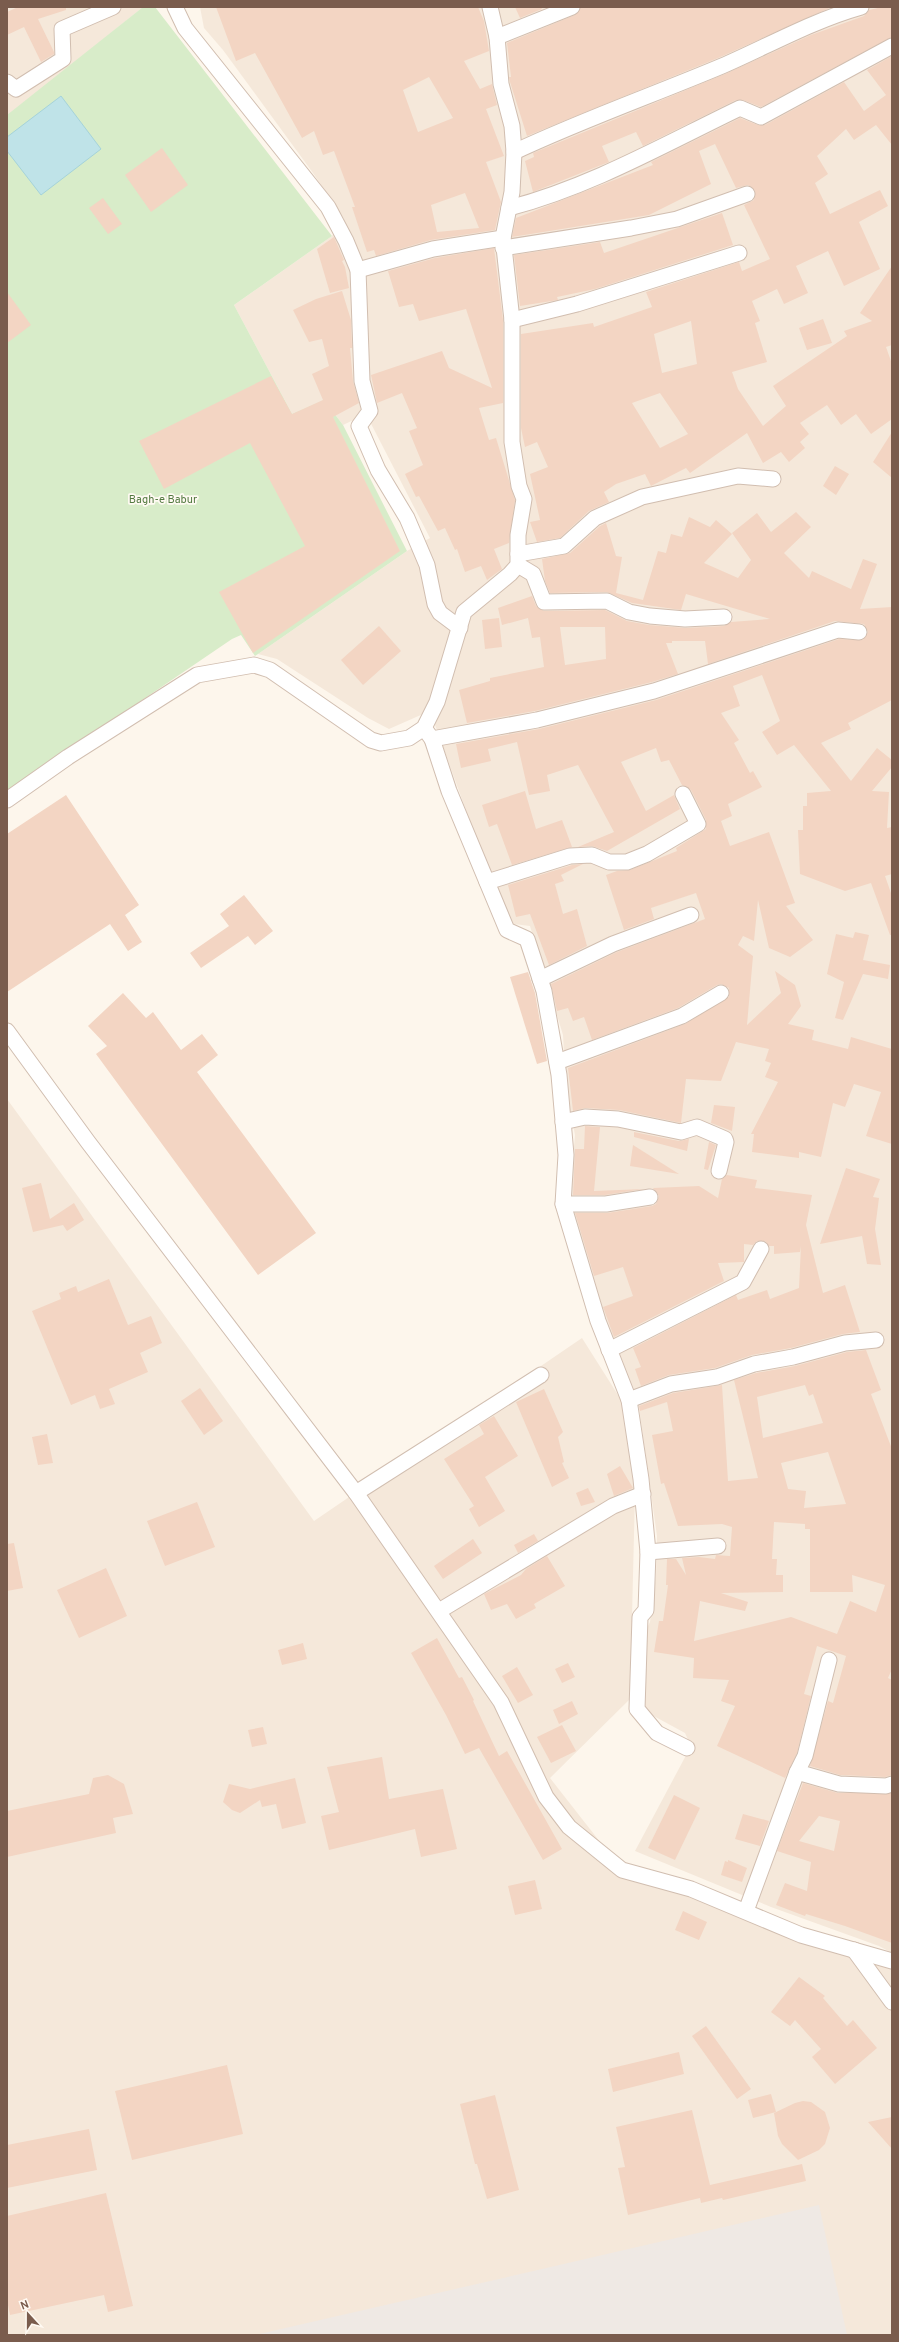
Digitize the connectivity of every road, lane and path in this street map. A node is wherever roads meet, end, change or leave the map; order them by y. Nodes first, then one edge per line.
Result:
1 (113, 7) edge
2 (175, 7) edge
3 (490, 7) edge
4 (572, 7) edge
5 (861, 7) edge
6 (497, 37) junction
7 (892, 46) edge
8 (7, 82) edge
9 (514, 152) junction
10 (747, 194) dead end
11 (509, 208) junction
12 (503, 243) junction
13 (740, 252) dead end
14 (358, 270) junction
15 (512, 320) junction
16 (773, 479) dead end
17 (518, 559) junction
18 (724, 617) dead end
19 (460, 628) junction
20 (859, 632) dead end
21 (428, 734) junction
22 (684, 794) dead end
23 (7, 800) edge
24 (487, 882) junction
25 (691, 915) dead end
26 (540, 979) junction
27 (721, 993) dead end
28 (7, 1031) edge
29 (557, 1062) junction
30 (563, 1122) junction
31 (719, 1171) dead end
32 (650, 1197) dead end
33 (563, 1204) junction
34 (761, 1249) dead end
35 (876, 1340) dead end
36 (609, 1350) junction
37 (541, 1375) dead end
38 (629, 1400) junction
39 (356, 1493) junction
40 (643, 1494) junction
41 (718, 1546) dead end
42 (648, 1552) junction
43 (439, 1611) junction
44 (829, 1660) dead end
45 (687, 1748) dead end
46 (797, 1772) junction
47 (892, 1784) edge
48 (746, 1911) junction
49 (854, 1950) junction
50 (892, 1961) edge
51 (892, 2002) edge

1 - 8 street
2 - 14 street
3 - 6 street
4 - 6 street
5 - 9 street
6 - 9 street
7 - 11 street
9 - 11 street
10 - 12 street
11 - 12 street
12 - 14 street
12 - 15 street
13 - 15 street
14 - 19 street
15 - 17 street
16 - 17 street
17 - 18 street
17 - 19 street
19 - 21 street
20 - 21 street
21 - 23 street
21 - 24 street
22 - 24 street
24 - 26 street
25 - 26 street
26 - 29 street
27 - 29 street
28 - 39 street
29 - 30 street
30 - 31 street
30 - 33 street
32 - 33 street
33 - 36 street
34 - 36 street
35 - 38 street
36 - 38 street
37 - 39 street
38 - 40 street
39 - 43 street
40 - 42 street
40 - 43 street
41 - 42 street
42 - 45 street
43 - 48 street
44 - 46 street
46 - 47 street
46 - 48 street
48 - 49 street
49 - 50 street
49 - 51 street

